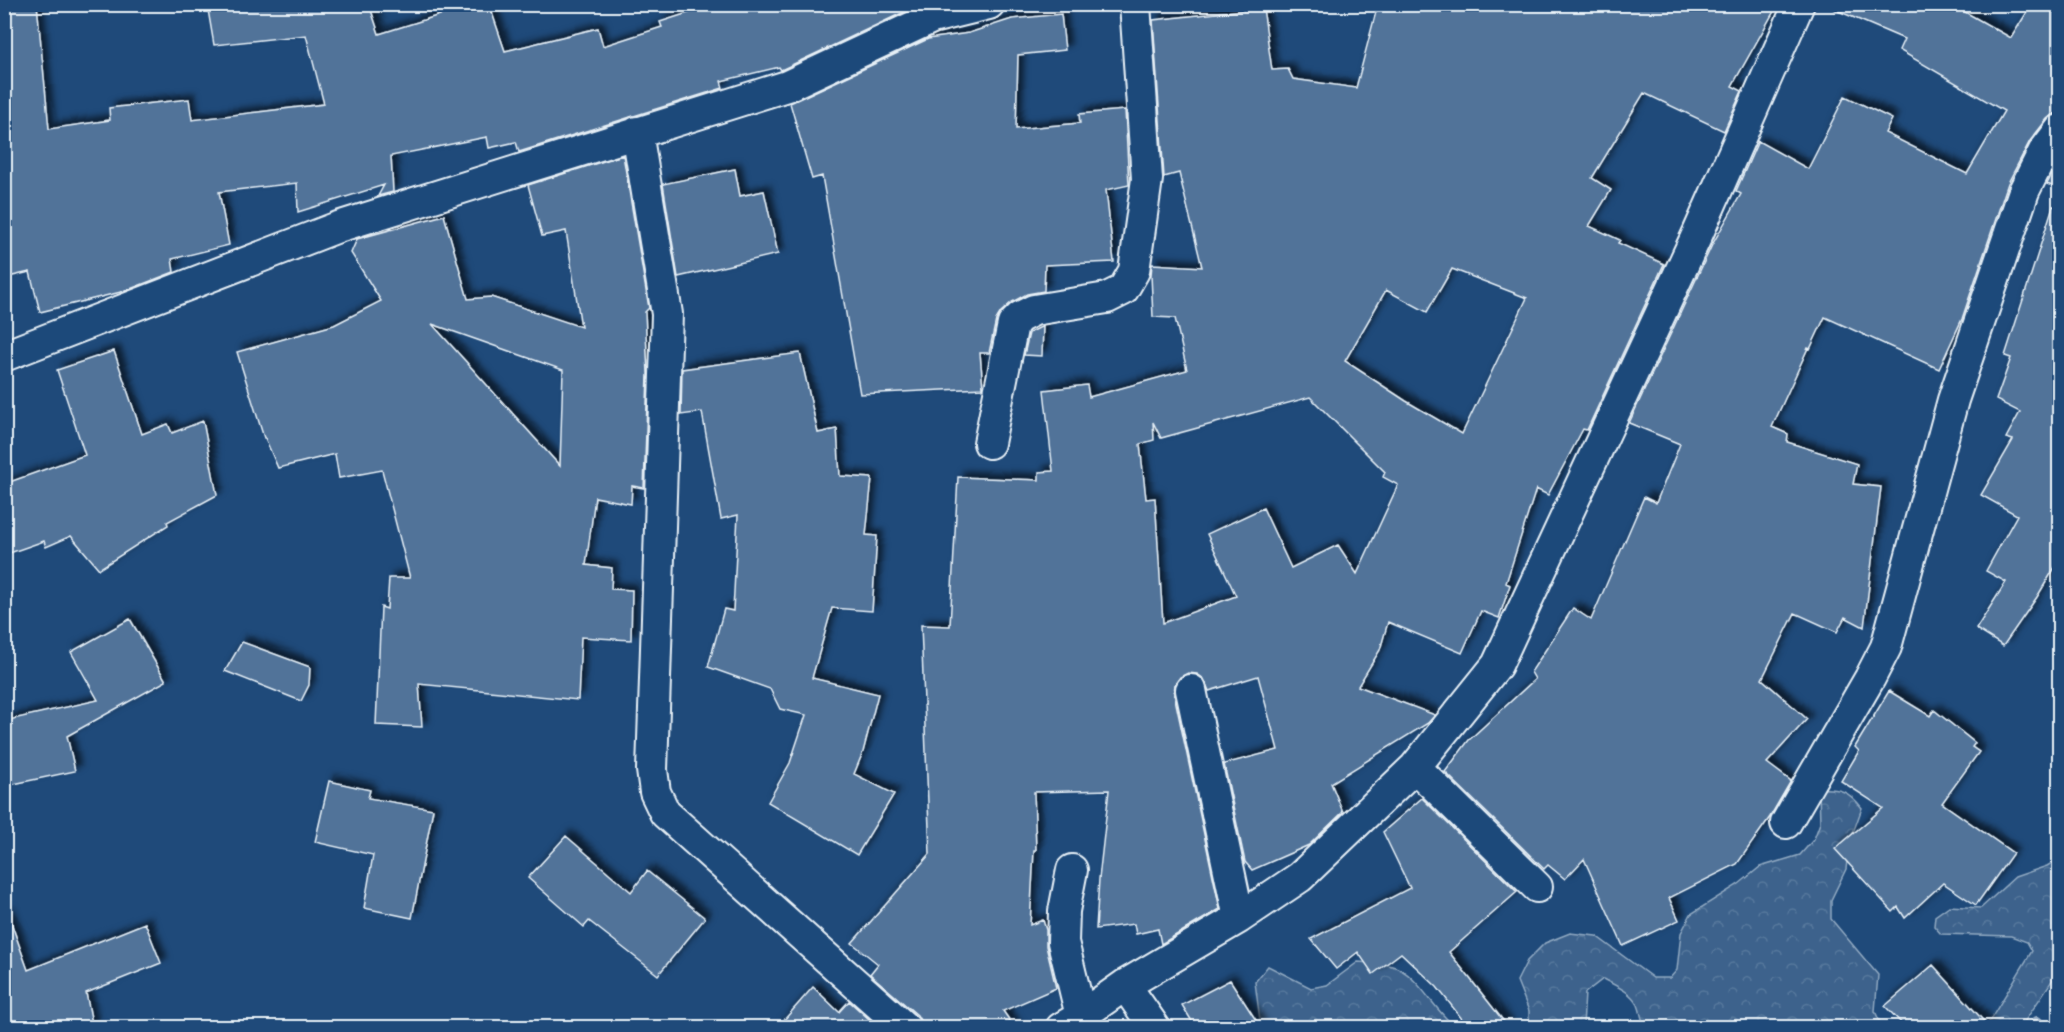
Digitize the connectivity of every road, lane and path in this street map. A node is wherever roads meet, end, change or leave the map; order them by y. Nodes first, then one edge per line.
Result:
1 (989, 4) edge
2 (1135, 4) edge
3 (1799, 4) edge
4 (2060, 130) edge
5 (637, 132) junction
6 (4, 356) edge
7 (988, 443) dead end
8 (1191, 690) dead end
9 (1415, 766) junction
10 (1786, 823) dead end
11 (1072, 870) dead end
12 (1537, 887) dead end
13 (1239, 918) junction
14 (1125, 985) junction
15 (1071, 1022) edge
16 (905, 1028) edge
17 (1155, 1028) edge

1 - 5 street
2 - 7 street
3 - 9 street
4 - 10 street
5 - 6 street
5 - 16 street
8 - 13 street
9 - 12 street
9 - 13 street
11 - 15 street
13 - 14 street
14 - 15 street
14 - 17 street

